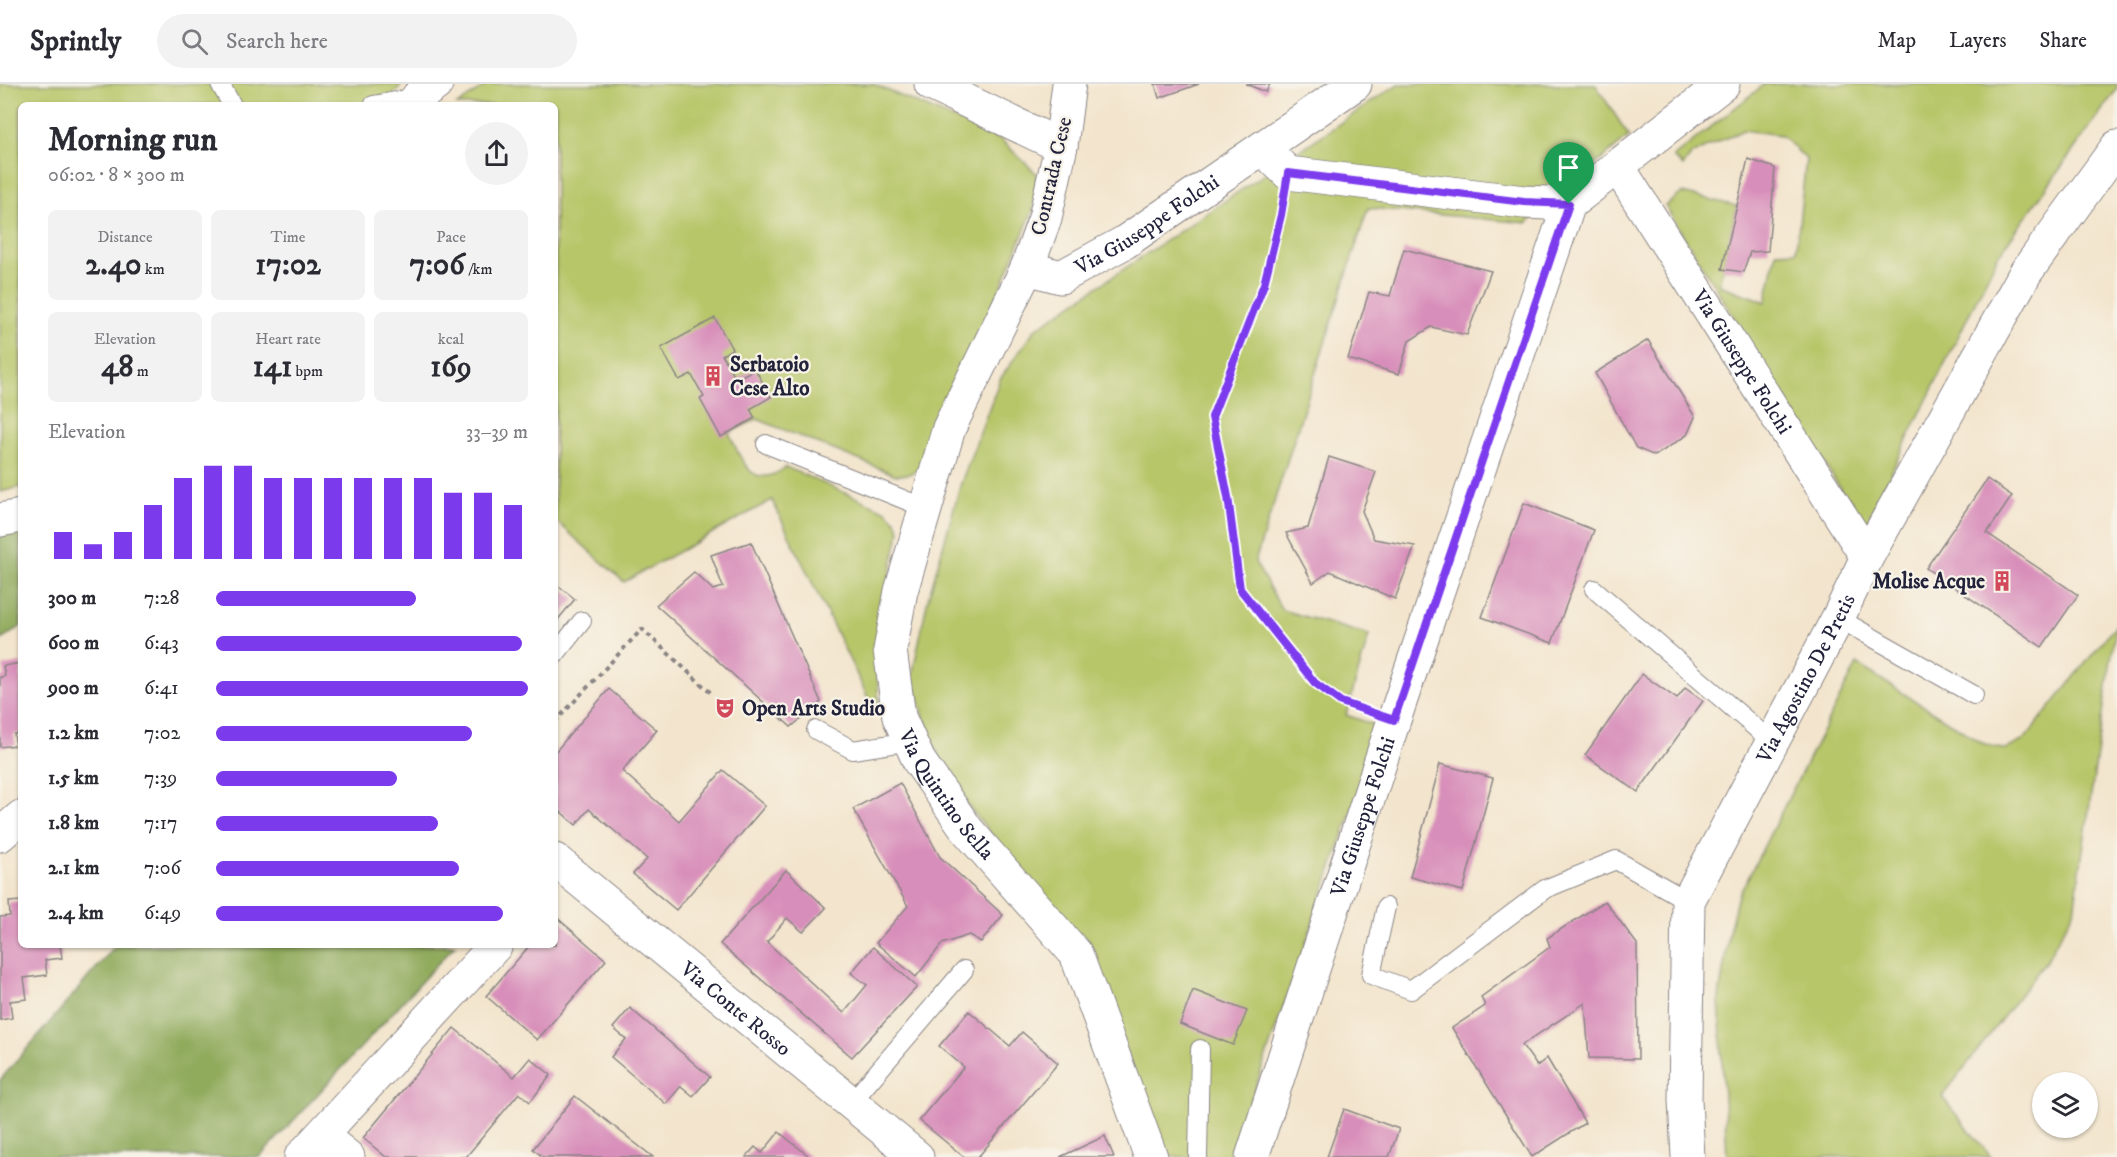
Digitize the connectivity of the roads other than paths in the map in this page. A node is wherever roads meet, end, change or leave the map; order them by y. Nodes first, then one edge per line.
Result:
1 (220, 84) edge
2 (931, 84) edge
3 (1070, 84) edge
4 (1355, 84) edge
5 (1723, 84) edge
6 (422, 95) edge
7 (230, 102) edge
8 (388, 102) edge
9 (1061, 146) junction
10 (2117, 147) edge
11 (1262, 148) junction
12 (1618, 167) junction
13 (1569, 204) junction
14 (1027, 268) junction
15 (766, 444) dead end
16 (925, 508) junction
17 (18, 517) edge
18 (0, 520) edge
19 (1867, 557) junction
20 (1594, 589) dead end
21 (1838, 618) junction
22 (582, 621) dead end
23 (558, 651) edge
24 (1974, 695) dead end
25 (816, 730) dead end
26 (911, 741) junction
27 (1772, 742) junction
28 (18, 820) edge
29 (0, 835) edge
30 (559, 870) edge
31 (1688, 901) junction
32 (1386, 907) dead end
33 (493, 948) edge
34 (964, 970) dead end
35 (1200, 1049) dead end
36 (851, 1103) junction
37 (311, 1147) edge
38 (348, 1157) edge
39 (916, 1157) edge
40 (1151, 1157) edge
41 (1198, 1157) edge
42 (1252, 1157) edge
43 (1688, 1157) edge

1 - 7 lane
2 - 9 street
3 - 9 street, Contrada Cese
4 - 11 street, Via Giuseppe Folchi
5 - 12 street
6 - 8 lane
9 - 14 street, Contrada Cese
10 - 19 street, Via Agostino De Pretis
11 - 13 street
11 - 14 street, Via Giuseppe Folchi
12 - 13 street
12 - 19 street, Via Giuseppe Folchi
13 - 42 street, Via Giuseppe Folchi
14 - 16 street, Via Quintino Sella
15 - 16 lane
16 - 26 street, Via Quintino Sella
17 - 18 street
19 - 21 street, Via Agostino De Pretis
20 - 27 lane
21 - 24 lane
21 - 27 street, Via Agostino De Pretis
22 - 23 lane
25 - 26 lane
26 - 40 street, Via Quintino Sella
27 - 31 street, Via Agostino De Pretis
28 - 29 street
30 - 36 street, Via Conte Rosso
31 - 32 lane
31 - 43 street, Via Agostino De Pretis
33 - 37 street
34 - 36 lane
35 - 41 lane
36 - 39 street, Via Conte Rosso
37 - 38 street

